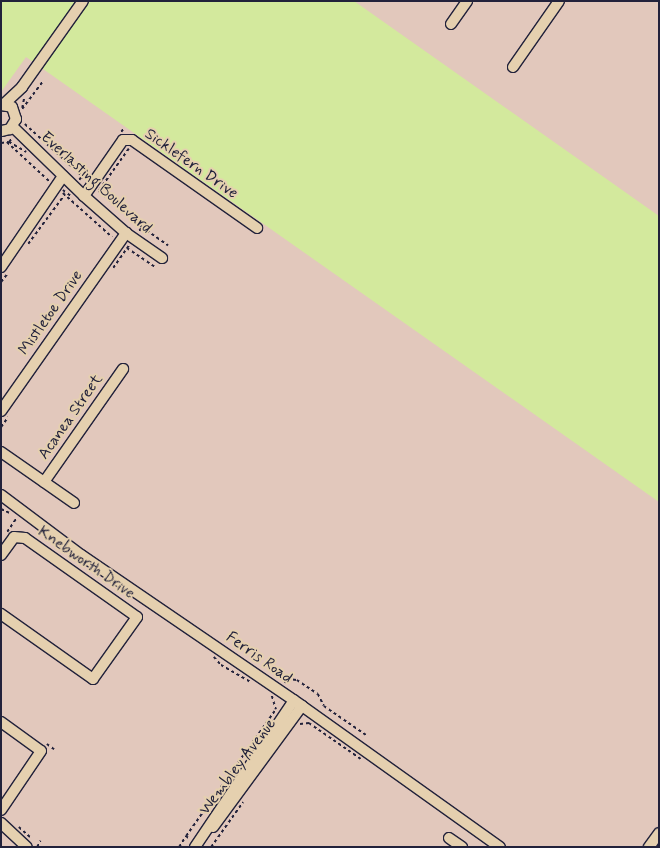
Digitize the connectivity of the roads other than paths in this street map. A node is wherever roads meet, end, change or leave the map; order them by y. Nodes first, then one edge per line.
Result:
1 (83, 1) edge
2 (467, 1) edge
3 (560, 1) edge
4 (451, 24) dead end
5 (513, 67) dead end
6 (22, 87) junction
7 (2, 105) edge
8 (18, 110) junction
9 (13, 127) junction
10 (1, 131) edge
11 (63, 176) junction
12 (84, 196) junction
13 (257, 228) dead end
14 (130, 236) junction
15 (162, 258) dead end
16 (5, 269) edge
17 (123, 369) dead end
18 (5, 413) edge
19 (1, 452) edge
20 (44, 482) junction
21 (1, 495) edge
22 (74, 503) dead end
23 (1, 555) edge
24 (1, 614) edge
25 (298, 703) junction
26 (1, 722) edge
27 (1, 810) edge
28 (1, 823) edge
29 (659, 832) edge
30 (449, 838) dead end
31 (196, 845) edge
32 (27, 847) edge
33 (462, 847) edge
34 (500, 847) edge
35 (649, 847) edge

1 - 6 street
2 - 4 street
3 - 5 street
6 - 7 street
6 - 8 street
7 - 8 street
8 - 9 street
9 - 10 street
9 - 11 street, Everlasting Boulevard
11 - 12 street, Everlasting Boulevard
11 - 16 street
12 - 13 street, Sicklefern Drive
12 - 14 street, Everlasting Boulevard
14 - 15 street, Everlasting Boulevard
14 - 18 street, Mistletoe Drive
17 - 20 street, Acanea Street
19 - 20 street
20 - 22 street
21 - 25 street, Ferris Road
23 - 24 street, Knebworth Drive
25 - 31 street, Wembley Avenue
25 - 34 street, Ferris Road
26 - 27 street
28 - 32 street
29 - 35 street
30 - 33 street

